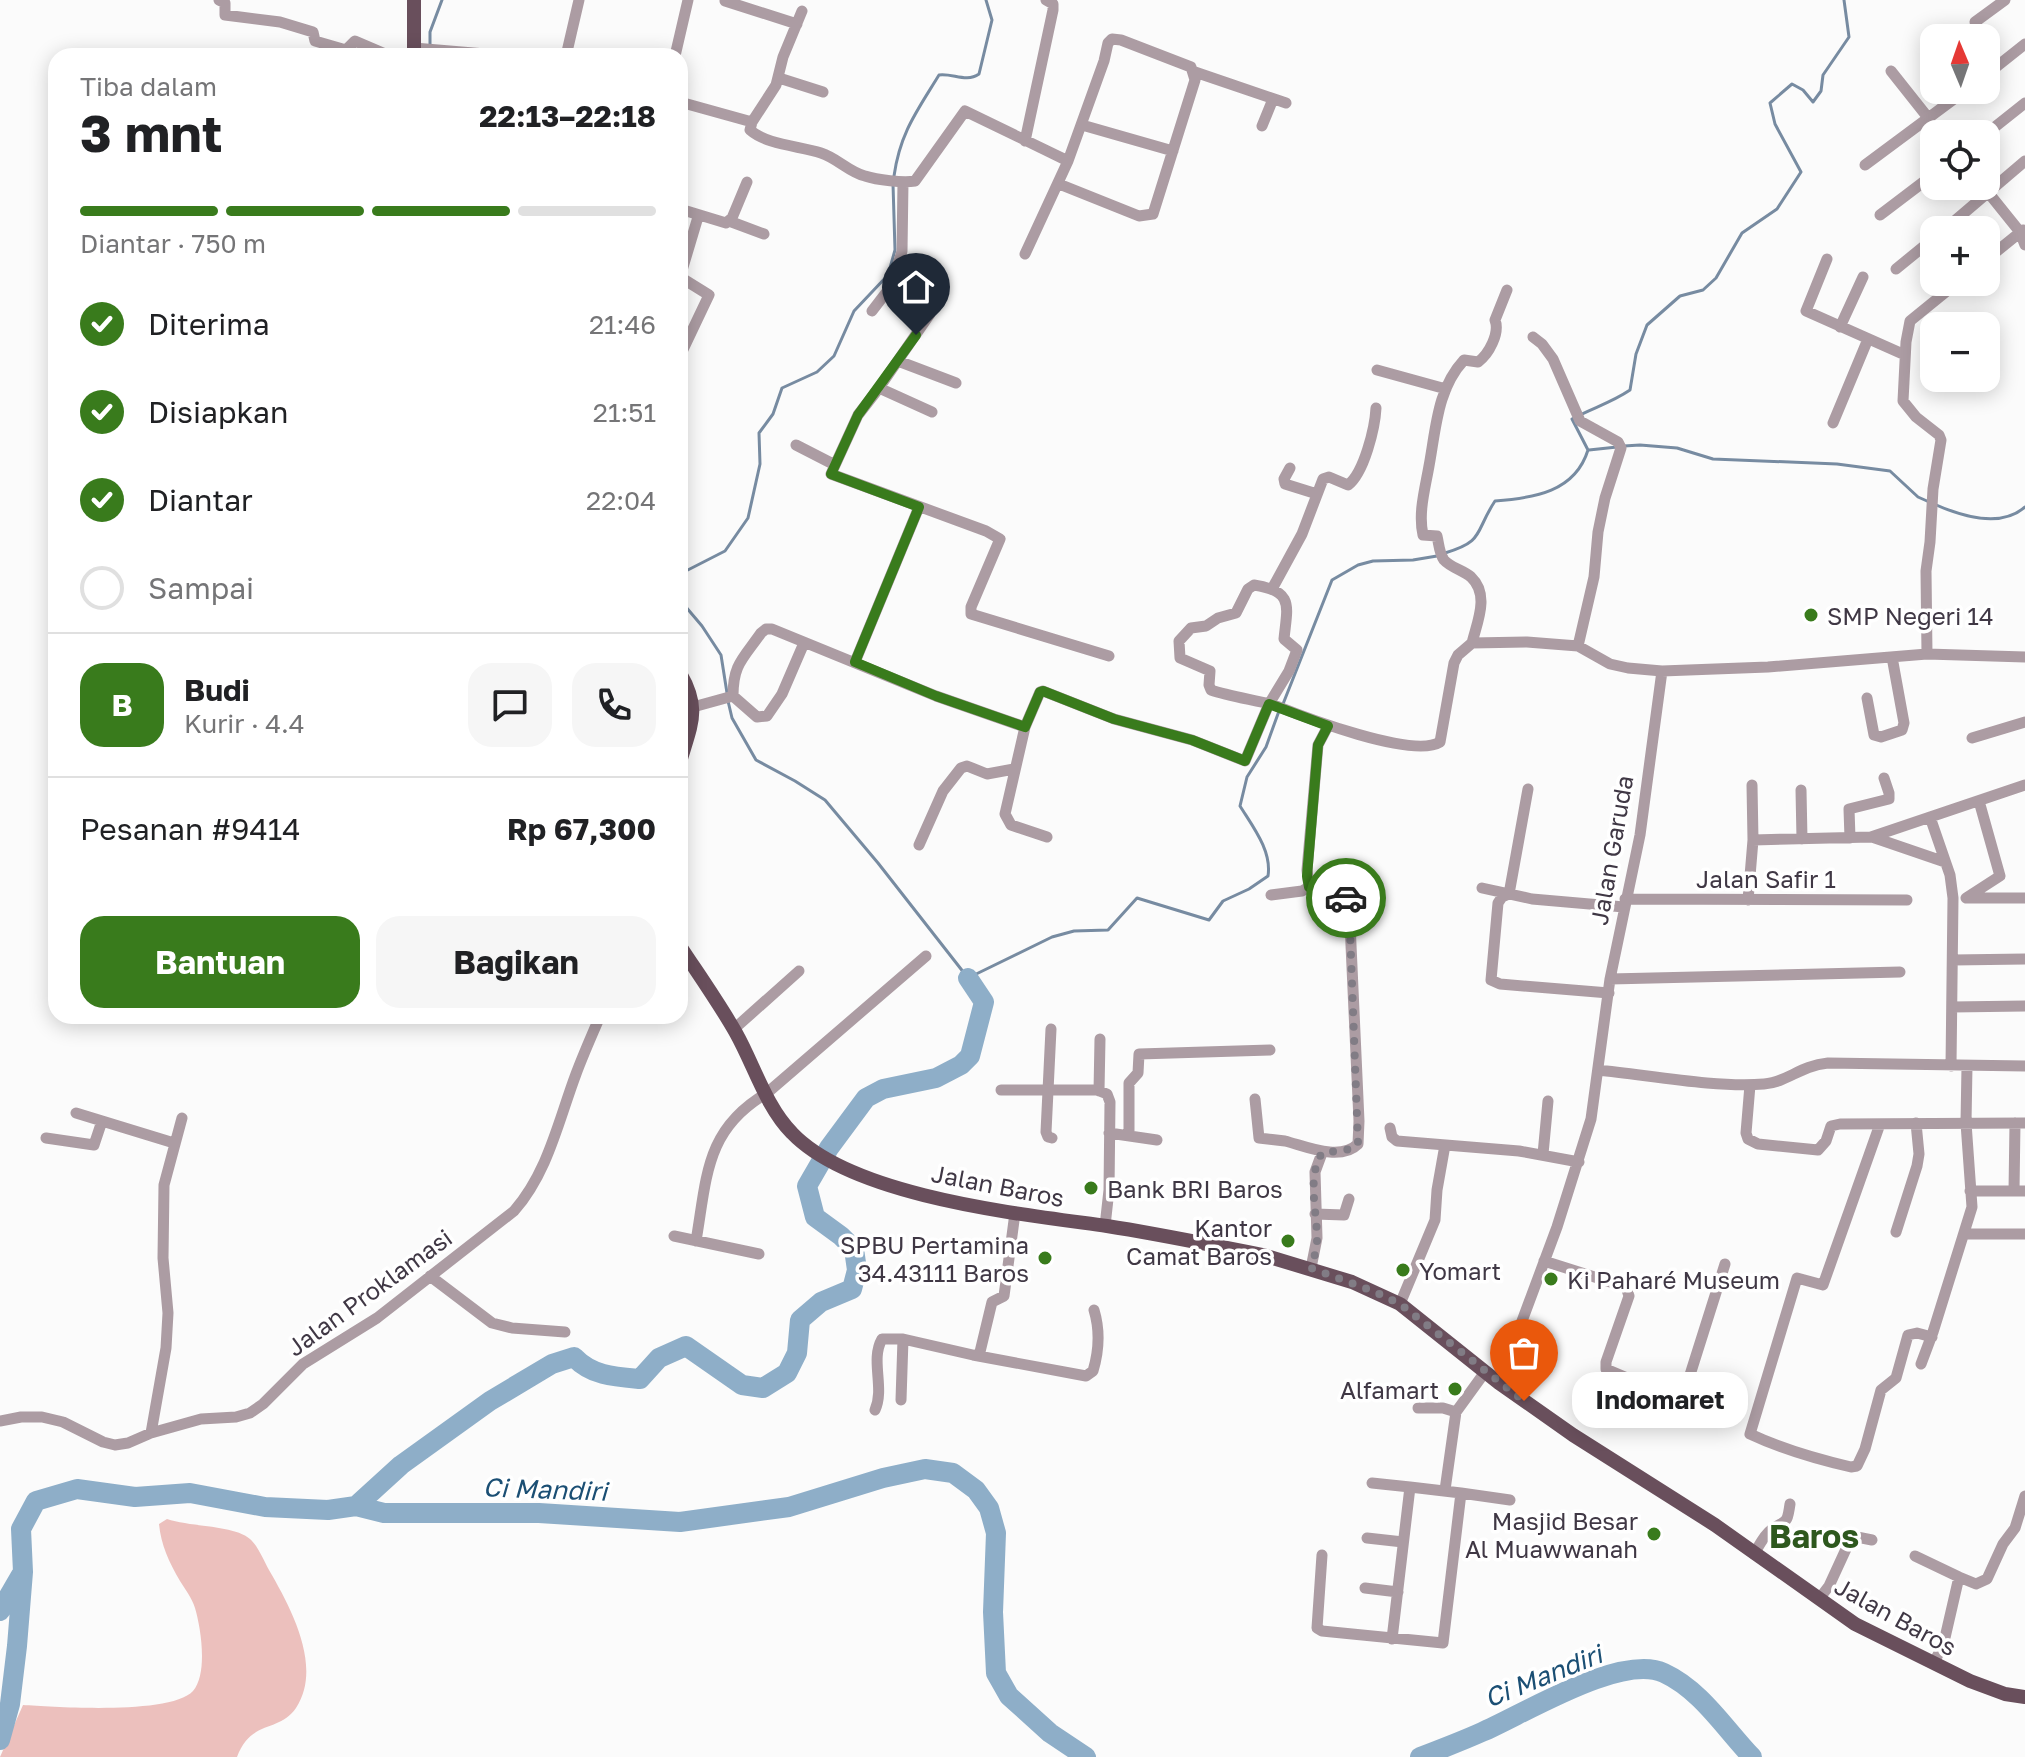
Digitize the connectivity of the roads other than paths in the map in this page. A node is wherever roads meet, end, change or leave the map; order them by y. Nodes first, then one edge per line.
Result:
1 (219, 0) edge
2 (414, 0) edge
3 (579, 0) edge
4 (688, 0) edge
5 (1046, 0) edge
6 (2005, 0) edge
7 (725, 1) edge
8 (802, 11) dead end
9 (1975, 22) dead end
10 (797, 24) junction
11 (2025, 44) edge
12 (339, 48) edge
13 (348, 48) edge
14 (371, 48) edge
15 (417, 48) edge
16 (568, 48) edge
17 (677, 48) edge
18 (2000, 64) edge
19 (1891, 71) dead end
20 (1195, 72) junction
21 (779, 78) junction
22 (823, 92) dead end
23 (1273, 99) junction
24 (1286, 103) dead end
25 (2025, 103) edge
26 (688, 104) edge
27 (1947, 104) edge
28 (1928, 118) junction
29 (752, 122) junction
30 (2000, 123) edge
31 (1082, 125) junction
32 (1262, 126) dead end
33 (1025, 141) junction
34 (1173, 151) junction
35 (1068, 161) junction
36 (2025, 161) edge
37 (1865, 165) dead end
38 (2000, 180) edge
39 (901, 181) junction
40 (747, 182) dead end
41 (1059, 184) junction
42 (1920, 185) edge
43 (1976, 200) edge
44 (1995, 200) edge
45 (688, 213) edge
46 (1880, 215) dead end
47 (1959, 216) edge
48 (698, 217) junction
49 (729, 221) junction
50 (2023, 230) edge
51 (764, 234) dead end
52 (2025, 245) edge
53 (1920, 249) edge
54 (2000, 249) edge
55 (688, 250) edge
56 (1025, 254) dead end
57 (1827, 259) dead end
58 (1896, 269) dead end
59 (1863, 277) dead end
60 (688, 282) edge
61 (892, 285) junction
62 (1507, 290) dead end
63 (1941, 296) edge
64 (872, 311) dead end
65 (1840, 327) junction
66 (1533, 337) dead end
67 (688, 339) edge
68 (1868, 339) junction
69 (1905, 355) junction
70 (898, 361) junction
71 (1377, 370) dead end
72 (956, 383) dead end
73 (879, 388) junction
74 (1446, 389) junction
75 (1376, 408) dead end
76 (932, 412) dead end
77 (1833, 423) dead end
78 (796, 445) dead end
79 (835, 465) junction
80 (1290, 468) dead end
81 (1317, 494) junction
82 (919, 507) junction
83 (1272, 589) junction
84 (804, 643) junction
85 (1472, 643) junction
86 (1578, 646) junction
87 (1927, 654) junction
88 (1109, 656) dead end
89 (1892, 657) junction
90 (2025, 657) edge
91 (855, 662) junction
92 (1662, 671) junction
93 (688, 689) edge
94 (728, 698) junction
95 (1867, 698) dead end
96 (1276, 706) junction
97 (693, 707) junction
98 (2025, 722) edge
99 (1328, 726) junction
100 (1025, 727) junction
101 (688, 728) edge
102 (1972, 738) dead end
103 (1014, 769) junction
104 (1884, 778) dead end
105 (1752, 785) dead end
106 (2023, 786) edge
107 (1528, 789) dead end
108 (1801, 790) dead end
109 (2025, 800) edge
110 (1979, 801) junction
111 (1930, 817) junction
112 (1047, 837) dead end
113 (1871, 837) junction
114 (1850, 838) junction
115 (1802, 839) junction
116 (1753, 840) junction
117 (919, 845) dead end
118 (1945, 862) junction
119 (1309, 887) junction
120 (1482, 888) dead end
121 (1509, 894) junction
122 (1271, 895) dead end
123 (1953, 898) junction
124 (1966, 898) junction
125 (2025, 898) edge
126 (1748, 900) junction
127 (1907, 900) dead end
128 (1624, 903) junction
129 (926, 956) dead end
130 (688, 958) edge
131 (2025, 959) edge
132 (1953, 960) junction
133 (799, 971) dead end
134 (1900, 972) dead end
135 (1610, 979) junction
136 (1609, 993) junction
137 (2025, 1006) edge
138 (1952, 1007) junction
139 (597, 1024) edge
140 (734, 1029) junction
141 (1051, 1029) dead end
142 (1100, 1039) dead end
143 (1270, 1050) dead end
144 (1951, 1066) junction
145 (1967, 1066) junction
146 (2025, 1066) edge
147 (1598, 1070) junction
148 (1750, 1085) junction
149 (1001, 1090) dead end
150 (1049, 1091) junction
151 (1099, 1091) junction
152 (767, 1093) junction
153 (1255, 1099) dead end
154 (1548, 1101) dead end
155 (76, 1113) dead end
156 (182, 1118) dead end
157 (102, 1121) junction
158 (1916, 1123) junction
159 (1966, 1123) junction
160 (2020, 1123) edge
161 (1880, 1124) junction
162 (1390, 1128) dead end
163 (1109, 1133) junction
164 (1129, 1134) junction
165 (46, 1138) dead end
166 (1052, 1138) dead end
167 (1157, 1140) dead end
168 (174, 1143) junction
169 (1445, 1145) junction
170 (1322, 1153) junction
171 (1543, 1154) junction
172 (1579, 1162) junction
173 (1970, 1191) junction
174 (2020, 1191) edge
175 (1349, 1199) dead end
176 (1015, 1213) junction
177 (1315, 1214) junction
178 (1105, 1226) junction
179 (1896, 1232) dead end
180 (1964, 1234) junction
181 (2025, 1234) edge
182 (674, 1236) dead end
183 (696, 1241) junction
184 (759, 1254) dead end
185 (1544, 1261) junction
186 (1725, 1264) dead end
187 (1311, 1268) junction
188 (430, 1276) junction
189 (1400, 1304) junction
190 (1094, 1310) dead end
191 (565, 1332) dead end
192 (1932, 1337) junction
193 (903, 1339) junction
194 (979, 1356) junction
195 (1921, 1364) dead end
196 (1485, 1372) junction
197 (1499, 1383) junction
198 (1680, 1398) junction
199 (901, 1400) dead end
200 (1418, 1408) dead end
201 (875, 1410) dead end
202 (1456, 1412) junction
203 (1732, 1414) dead end
204 (0, 1421) edge
205 (151, 1433) junction
206 (1372, 1483) dead end
207 (1410, 1487) junction
208 (1445, 1490) junction
209 (1461, 1493) junction
210 (2025, 1496) edge
211 (1510, 1500) dead end
212 (1790, 1504) dead end
213 (1367, 1538) dead end
214 (1872, 1540) dead end
215 (1403, 1542) junction
216 (1754, 1554) junction
217 (1322, 1555) dead end
218 (1915, 1556) dead end
219 (1959, 1577) junction
220 (1365, 1588) dead end
221 (1398, 1592) junction
222 (1819, 1599) junction
223 (1392, 1639) junction
224 (1934, 1663) junction
225 (2025, 1697) edge

1 - 12 street
2 - 15 main road
3 - 16 street
4 - 17 street
5 - 33 street
6 - 9 street
7 - 10 street
8 - 10 street
10 - 21 street
11 - 18 street
13 - 14 street
19 - 28 street
20 - 23 street
20 - 31 street
20 - 34 street
21 - 22 street
21 - 29 street
23 - 24 street
23 - 32 street
25 - 30 street
26 - 29 street
27 - 28 street
28 - 37 street
29 - 39 street
31 - 34 street
31 - 35 street
33 - 35 street
33 - 39 street
34 - 41 street
35 - 41 street
36 - 38 street
39 - 61 street
40 - 49 street
41 - 56 street
42 - 46 street
43 - 47 street
44 - 50 street
45 - 48 street
48 - 49 street
48 - 55 street
49 - 51 street
50 - 52 street
50 - 54 street
53 - 58 street
57 - 65 street
59 - 65 street
60 - 67 street
61 - 64 street
61 - 70 street
62 - 74 street
63 - 69 street
65 - 68 street
66 - 86 street
68 - 69 street
68 - 77 street
69 - 87 street
70 - 72 street
70 - 73 street
71 - 74 street
73 - 76 street
73 - 79 street
74 - 85 street
75 - 81 street
78 - 79 street
79 - 82 street
80 - 81 street
81 - 83 street
82 - 88 street
82 - 91 street
83 - 96 street
83 - 96 street
84 - 91 street
84 - 94 street
84 - 94 street
85 - 86 street
85 - 99 street
86 - 92 street
87 - 89 street
87 - 90 street
89 - 92 street
89 - 95 street
91 - 100 street
92 - 128 street, Jalan Garuda
93 - 97 main road
94 - 97 street
96 - 99 street
96 - 100 street
97 - 101 main road
98 - 102 street
99 - 119 street
100 - 103 street
103 - 112 street
103 - 117 street
104 - 114 street
105 - 116 street
106 - 109 street
106 - 110 street
107 - 121 street
108 - 115 street
110 - 111 street
110 - 124 street
111 - 113 street
111 - 118 street
113 - 114 street
113 - 118 street
114 - 115 street
115 - 116 street
116 - 126 street
118 - 123 street
119 - 122 street
119 - 170 street
120 - 121 street, Jalan Safir 1
121 - 128 street, Jalan Safir 1
121 - 136 street
123 - 124 street
123 - 132 street
124 - 125 street
126 - 127 street, Jalan Safir 1
126 - 128 street, Jalan Safir 1
128 - 135 street, Jalan Garuda
129 - 152 street
130 - 140 main road
131 - 132 street
132 - 138 street
133 - 140 street
134 - 135 street
135 - 136 street, Jalan Garuda
136 - 147 street, Jalan Garuda
137 - 138 street
138 - 144 street
139 - 188 street, Jalan Proklamasi
140 - 152 main road
141 - 150 street
142 - 151 street
143 - 164 street
144 - 145 street
144 - 148 street
145 - 146 street
145 - 159 street
147 - 148 street
147 - 172 street, Jalan Garuda
148 - 161 street
149 - 150 street
150 - 151 street
150 - 166 street
151 - 163 street
152 - 176 main road, Jalan Baros
152 - 183 street
153 - 170 street
154 - 171 street
155 - 157 street
156 - 168 street
157 - 165 street
157 - 168 street
158 - 159 street
158 - 161 street
158 - 179 street
159 - 160 street
159 - 173 street
160 - 174 street
161 - 192 street
162 - 169 street
163 - 164 street
163 - 178 street
164 - 167 street
168 - 205 street
169 - 171 street
169 - 189 street
170 - 177 street
171 - 172 street
172 - 185 street, Jalan Garuda
173 - 174 street
173 - 180 street
175 - 177 street
176 - 178 main road, Jalan Baros
176 - 194 street
177 - 187 street
178 - 187 main road, Jalan Baros
180 - 181 street
180 - 192 street
182 - 183 street
183 - 184 street
185 - 197 street, Jalan Garuda
185 - 198 street
186 - 198 street
187 - 189 main road, Jalan Baros
188 - 191 street
188 - 205 street, Jalan Proklamasi
189 - 196 main road, Jalan Baros
190 - 194 street
192 - 195 street
193 - 194 street
193 - 199 street
193 - 201 street
196 - 197 main road, Jalan Baros
196 - 202 street
197 - 216 main road, Jalan Baros
198 - 203 street
200 - 202 street
202 - 208 street
204 - 205 street, Jalan Proklamasi
206 - 207 street
207 - 208 street
207 - 215 street
208 - 209 street
209 - 211 street
209 - 223 street
210 - 219 street
212 - 216 street
213 - 215 street
214 - 222 street
215 - 221 street
216 - 222 main road, Jalan Baros
217 - 223 street
218 - 219 street
219 - 224 street
220 - 221 street
221 - 223 street
222 - 224 main road, Jalan Baros
224 - 225 main road, Jalan Baros

